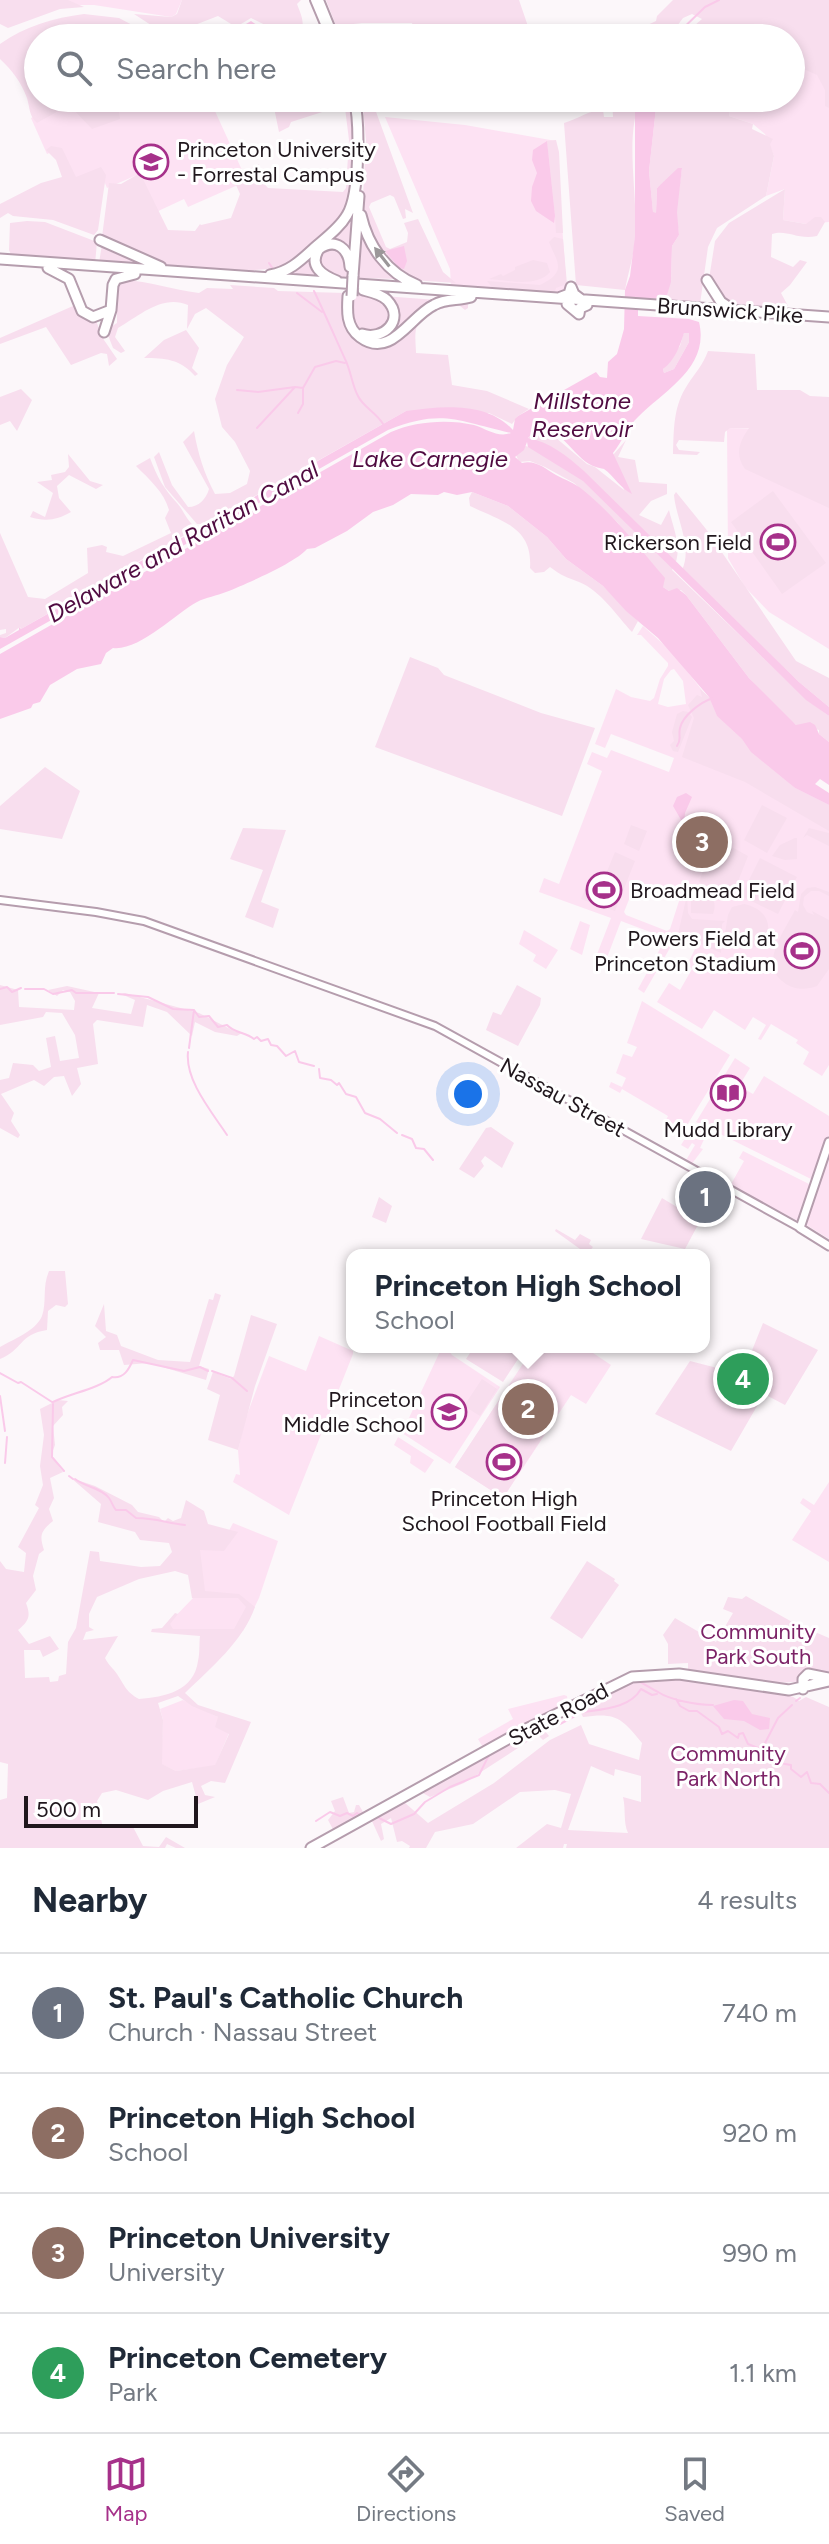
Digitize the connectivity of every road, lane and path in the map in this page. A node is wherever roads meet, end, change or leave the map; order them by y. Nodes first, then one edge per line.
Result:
1 (317, 0) edge
2 (328, 24) edge
3 (358, 112) edge
4 (360, 112) edge
5 (357, 153) junction
6 (358, 202) junction
7 (100, 240) dead end
8 (0, 260) edge
9 (48, 268) junction
10 (97, 268) junction
11 (176, 271) junction
12 (135, 274) junction
13 (349, 276) junction
14 (255, 277) junction
15 (707, 280) dead end
16 (432, 289) junction
17 (363, 290) junction
18 (350, 296) junction
19 (471, 297) junction
20 (584, 302) junction
21 (629, 305) junction
22 (111, 310) junction
23 (741, 311) junction
24 (829, 319) edge
25 (104, 332) dead end
26 (0, 900) edge
27 (829, 1142) edge
28 (800, 1228) junction
29 (829, 1246) edge
30 (829, 1679) edge
31 (311, 1848) edge

1 - 2 main road
3 - 5 highway
4 - 6 highway
5 - 13 highway
5 - 14 highway
6 - 13 highway
16 -> 6 highway
7 - 11 highway
8 - 9 highway
8 - 10 highway
9 - 10 highway
9 - 22 highway
10 - 11 highway
10 - 12 highway
11 - 14 highway
12 - 17 highway
12 - 22 highway
13 - 14 highway
13 - 16 highway
13 - 18 highway, bridge
15 - 23 highway
16 - 20 highway
17 - 18 highway
17 - 19 highway
18 - 19 highway
19 - 20 highway
20 - 21 highway
21 - 23 highway, Brunswick Pike
21 - 24 highway, Brunswick Pike
22 - 25 highway
23 - 24 highway, Brunswick Pike
26 - 28 main road, Nassau Street
27 - 28 main road
28 - 29 main road, Nassau Street
30 - 31 highway, State Road

